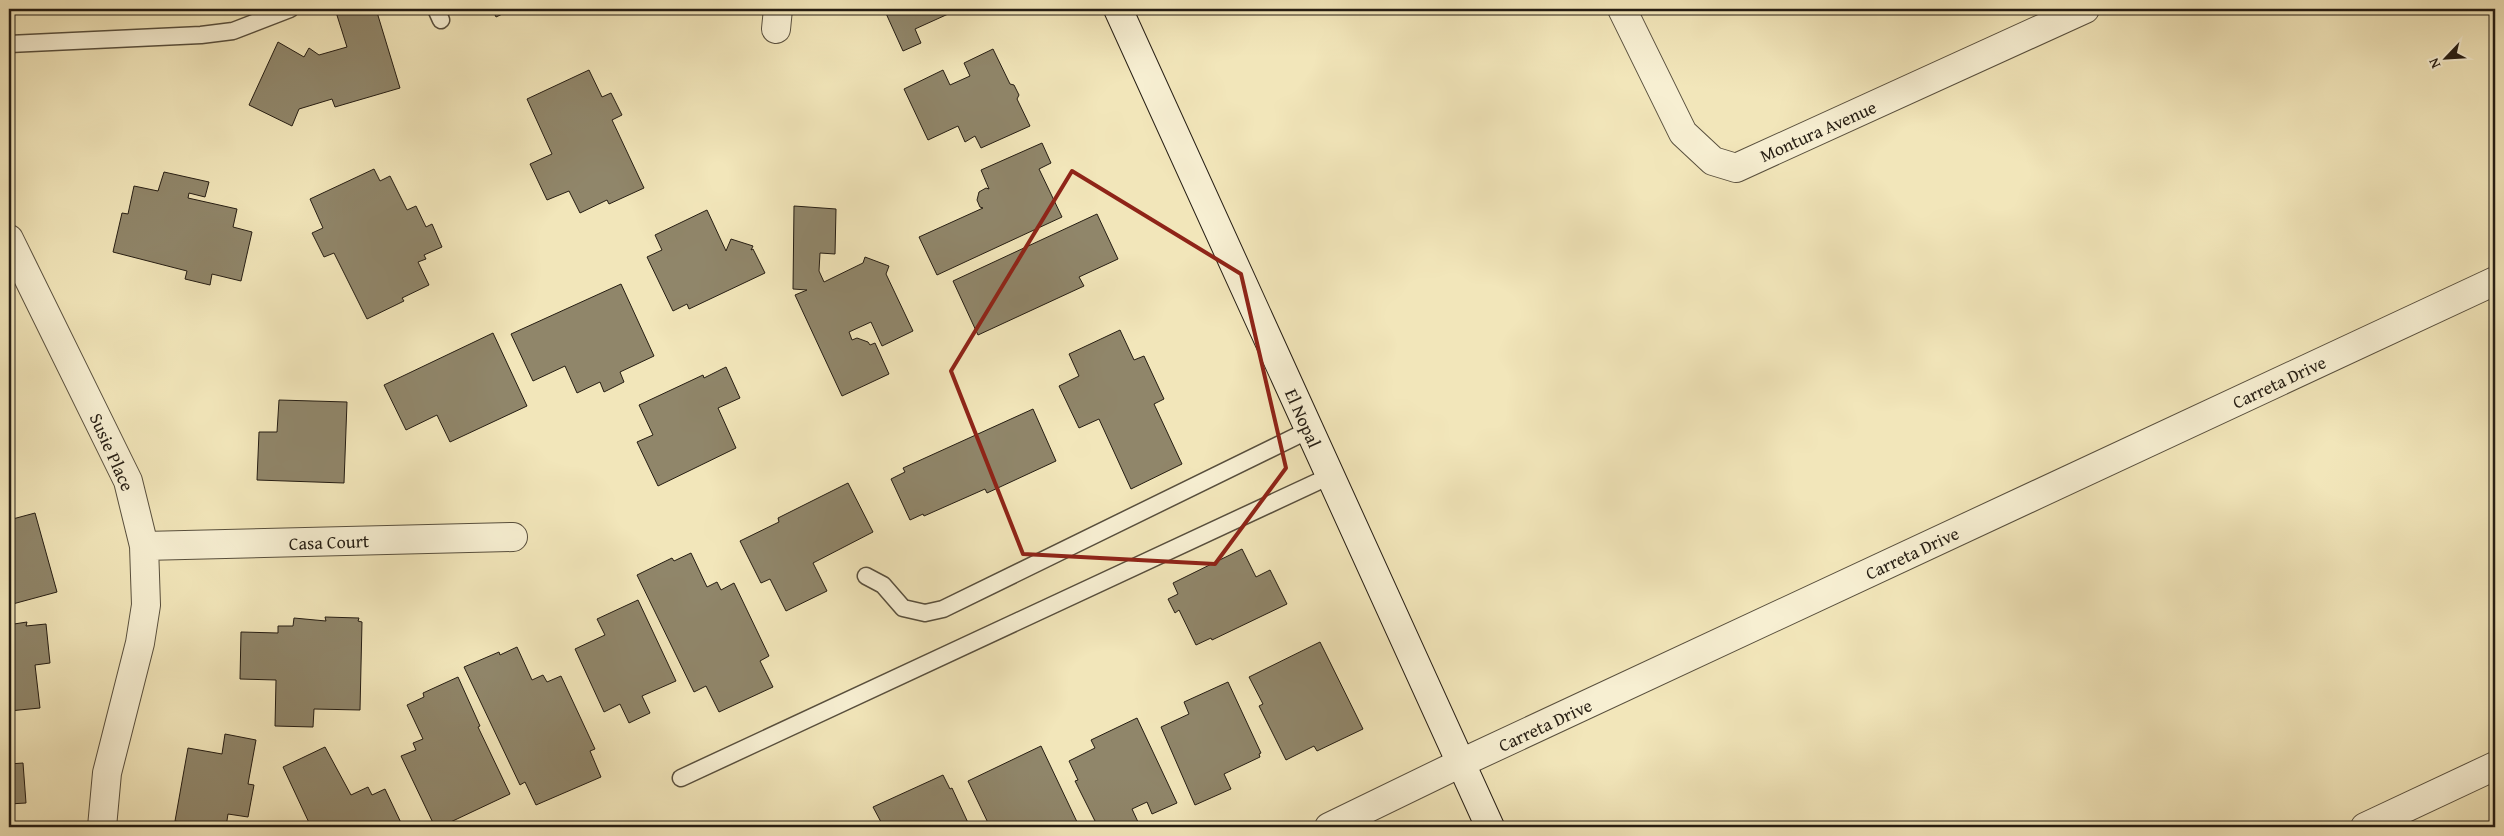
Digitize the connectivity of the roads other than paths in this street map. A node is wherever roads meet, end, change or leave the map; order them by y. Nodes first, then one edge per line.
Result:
1 (290, 9) edge
2 (1118, 9) edge
3 (1622, 9) edge
4 (2085, 9) edge
5 (9, 44) edge
6 (10, 245) edge
7 (2495, 281) edge
8 (1308, 430) junction
9 (1330, 476) junction
10 (513, 537) dead end
11 (144, 546) junction
12 (866, 576) dead end
13 (1461, 763) junction
14 (2495, 766) edge
15 (681, 778) dead end
16 (102, 827) edge
17 (1329, 827) edge
18 (1490, 827) edge
19 (2365, 827) edge

1 - 5 lane
2 - 8 street, El Nopal
3 - 4 street, Montura Avenue
6 - 11 street, Susie Place
7 - 13 street, Carreta Drive
8 - 9 street, El Nopal
8 - 12 lane
9 - 13 street, El Nopal
9 - 15 lane
10 - 11 street, Casa Court
11 - 16 street, Susie Place
13 - 17 street, Carreta Drive
13 - 18 street, El Nopal
14 - 19 street

